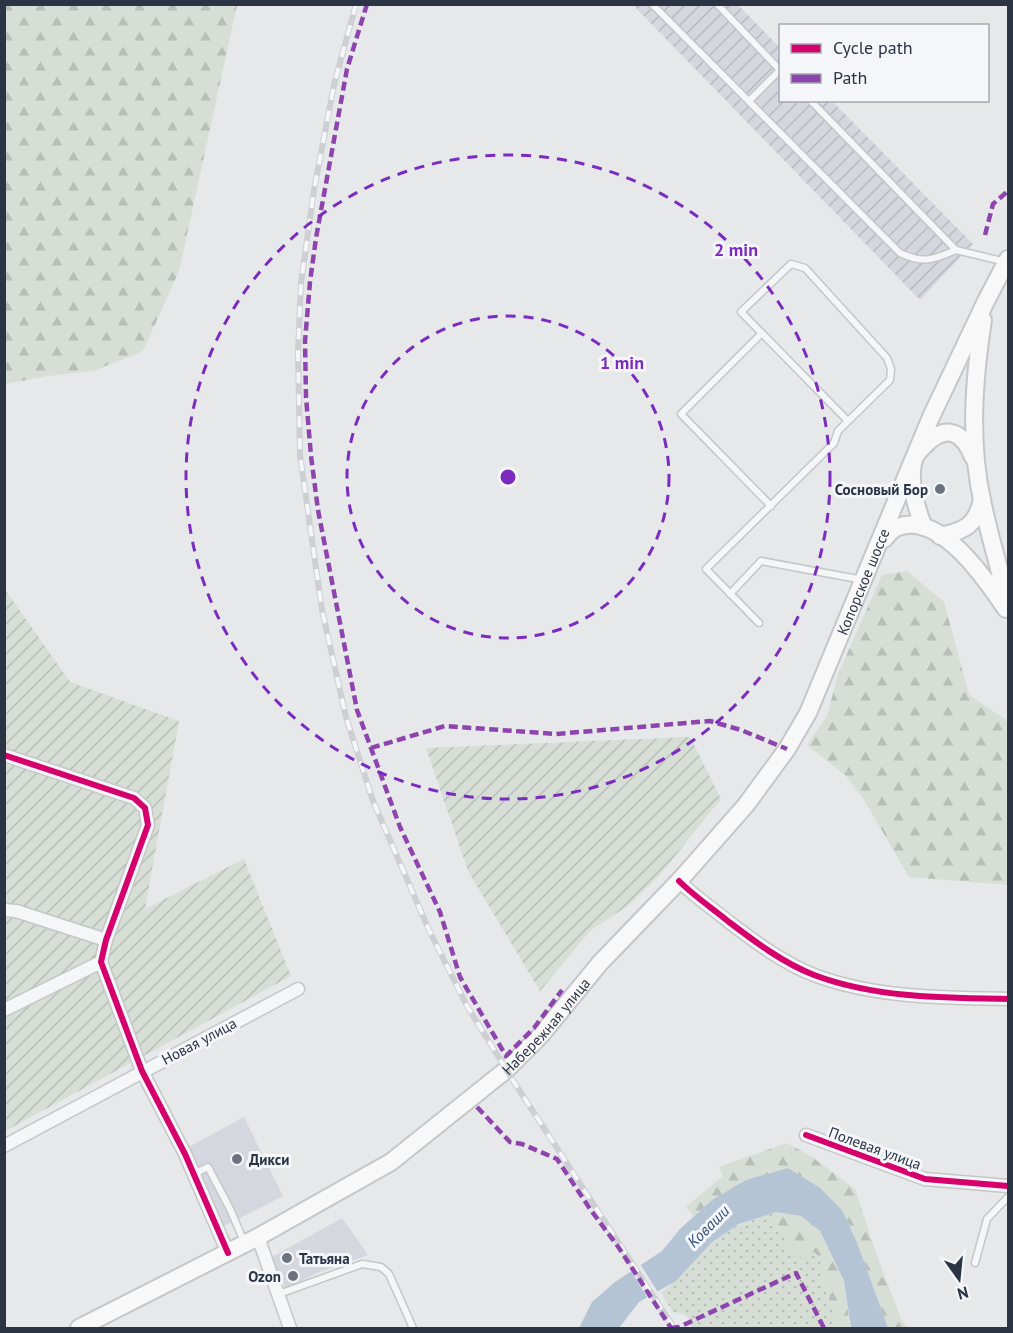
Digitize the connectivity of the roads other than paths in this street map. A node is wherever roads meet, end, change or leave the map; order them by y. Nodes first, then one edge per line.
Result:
1 (652, 4) edge
2 (717, 4) edge
3 (779, 69) edge
4 (779, 71) edge
5 (749, 101) junction
6 (812, 102) edge
7 (956, 250) junction
8 (1007, 260) edge
9 (986, 301) junction
10 (762, 333) junction
11 (848, 421) junction
12 (915, 457) junction
13 (976, 464) junction
14 (982, 500) junction
15 (771, 506) junction
16 (924, 526) junction
17 (940, 536) junction
18 (881, 542) junction
19 (864, 580) junction
20 (730, 594) junction
21 (1008, 608) edge
22 (1008, 613) edge
23 (759, 623) dead end
24 (4, 755) edge
25 (679, 880) junction
26 (4, 910) edge
27 (106, 940) junction
28 (101, 962) junction
29 (298, 989) dead end
30 (1008, 999) edge
31 (4, 1010) edge
32 (142, 1071) junction
33 (806, 1135) dead end
34 (4, 1146) edge
35 (194, 1174) junction
36 (1008, 1186) edge
37 (1008, 1197) edge
38 (251, 1241) junction
39 (228, 1253) junction
40 (975, 1263) dead end
41 (279, 1294) junction
42 (79, 1329) edge
43 (290, 1329) edge
44 (413, 1329) edge

1 - 5 lane
2 - 3 lane
4 - 5 lane
5 - 7 lane
6 - 7 lane
7 - 8 lane
8 - 9 main road, Копорское шоссе
9 - 12 main road, Копорское шоссе
9 - 13 main road
10 - 11 lane
10 - 11 lane
10 - 15 lane
11 - 15 lane
12 - 13 main road
12 - 16 main road
12 - 18 main road, Копорское шоссе
13 - 14 main road
14 - 17 main road
14 - 21 main road
15 - 20 lane
16 - 17 main road
16 - 18 main road
17 - 22 main road
18 - 19 main road, Копорское шоссе
19 - 20 lane
19 - 25 main road, Копорское шоссе
20 - 23 lane
24 - 27 street
25 - 30 street
25 - 38 main road, Набережная улица
26 - 27 street
27 - 28 street
28 - 31 street
28 - 32 street
29 - 32 street, Новая улица
32 - 34 street, Новая улица
32 - 35 street
33 - 36 street, Полевая улица
35 - 38 lane
35 - 39 street
37 - 40 lane
38 - 39 main road, Набережная улица
38 - 41 street
39 - 42 main road, Набережная улица
41 - 43 street
41 - 44 lane

